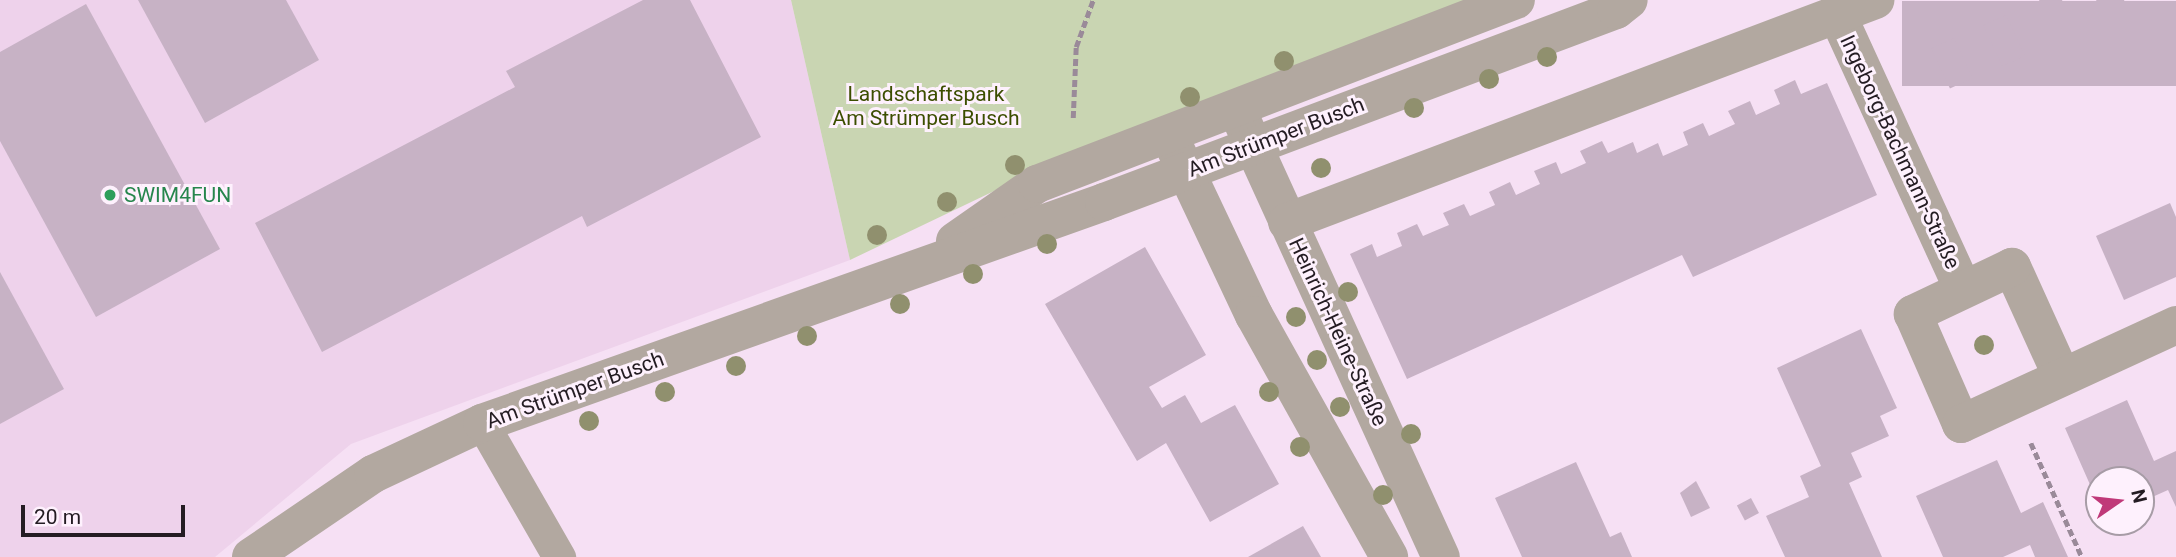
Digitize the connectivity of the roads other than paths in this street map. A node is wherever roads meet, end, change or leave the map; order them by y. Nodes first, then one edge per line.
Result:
1 (1516, 0) edge
2 (1629, 0) edge
3 (1875, 0) edge
4 (1837, 14) junction
5 (1236, 107) junction
6 (1169, 133) junction
7 (1253, 146) junction
8 (1185, 172) junction
9 (1287, 222) junction
10 (919, 266) junction
11 (1963, 289) junction
12 (2176, 324) edge
13 (2062, 377) junction
14 (482, 423) junction
15 (251, 557) edge
16 (559, 557) edge
17 (1388, 557) edge
18 (1441, 557) edge

1 - 5 street, Am Strümper Busch
2 - 7 street, Am Strümper Busch
3 - 4 street
4 - 9 street
4 - 11 street, Ingeborg-Bachmann-Straße
5 - 6 street, Am Strümper Busch
5 - 7 street, Heinrich-Heine-Straße
6 - 8 street
6 - 10 street, Am Strümper Busch
7 - 8 street, Am Strümper Busch
7 - 9 street, Heinrich-Heine-Straße
8 - 10 street, Am Strümper Busch
8 - 17 street
9 - 18 street, Heinrich-Heine-Straße
10 - 14 street, Am Strümper Busch
11 - 13 street, Ingeborg-Bachmann-Straße
11 - 13 street, Ingeborg-Bachmann-Straße
12 - 13 street, Ingeborg-Bachmann-Straße
14 - 15 street, Am Strümper Busch
14 - 16 lane

